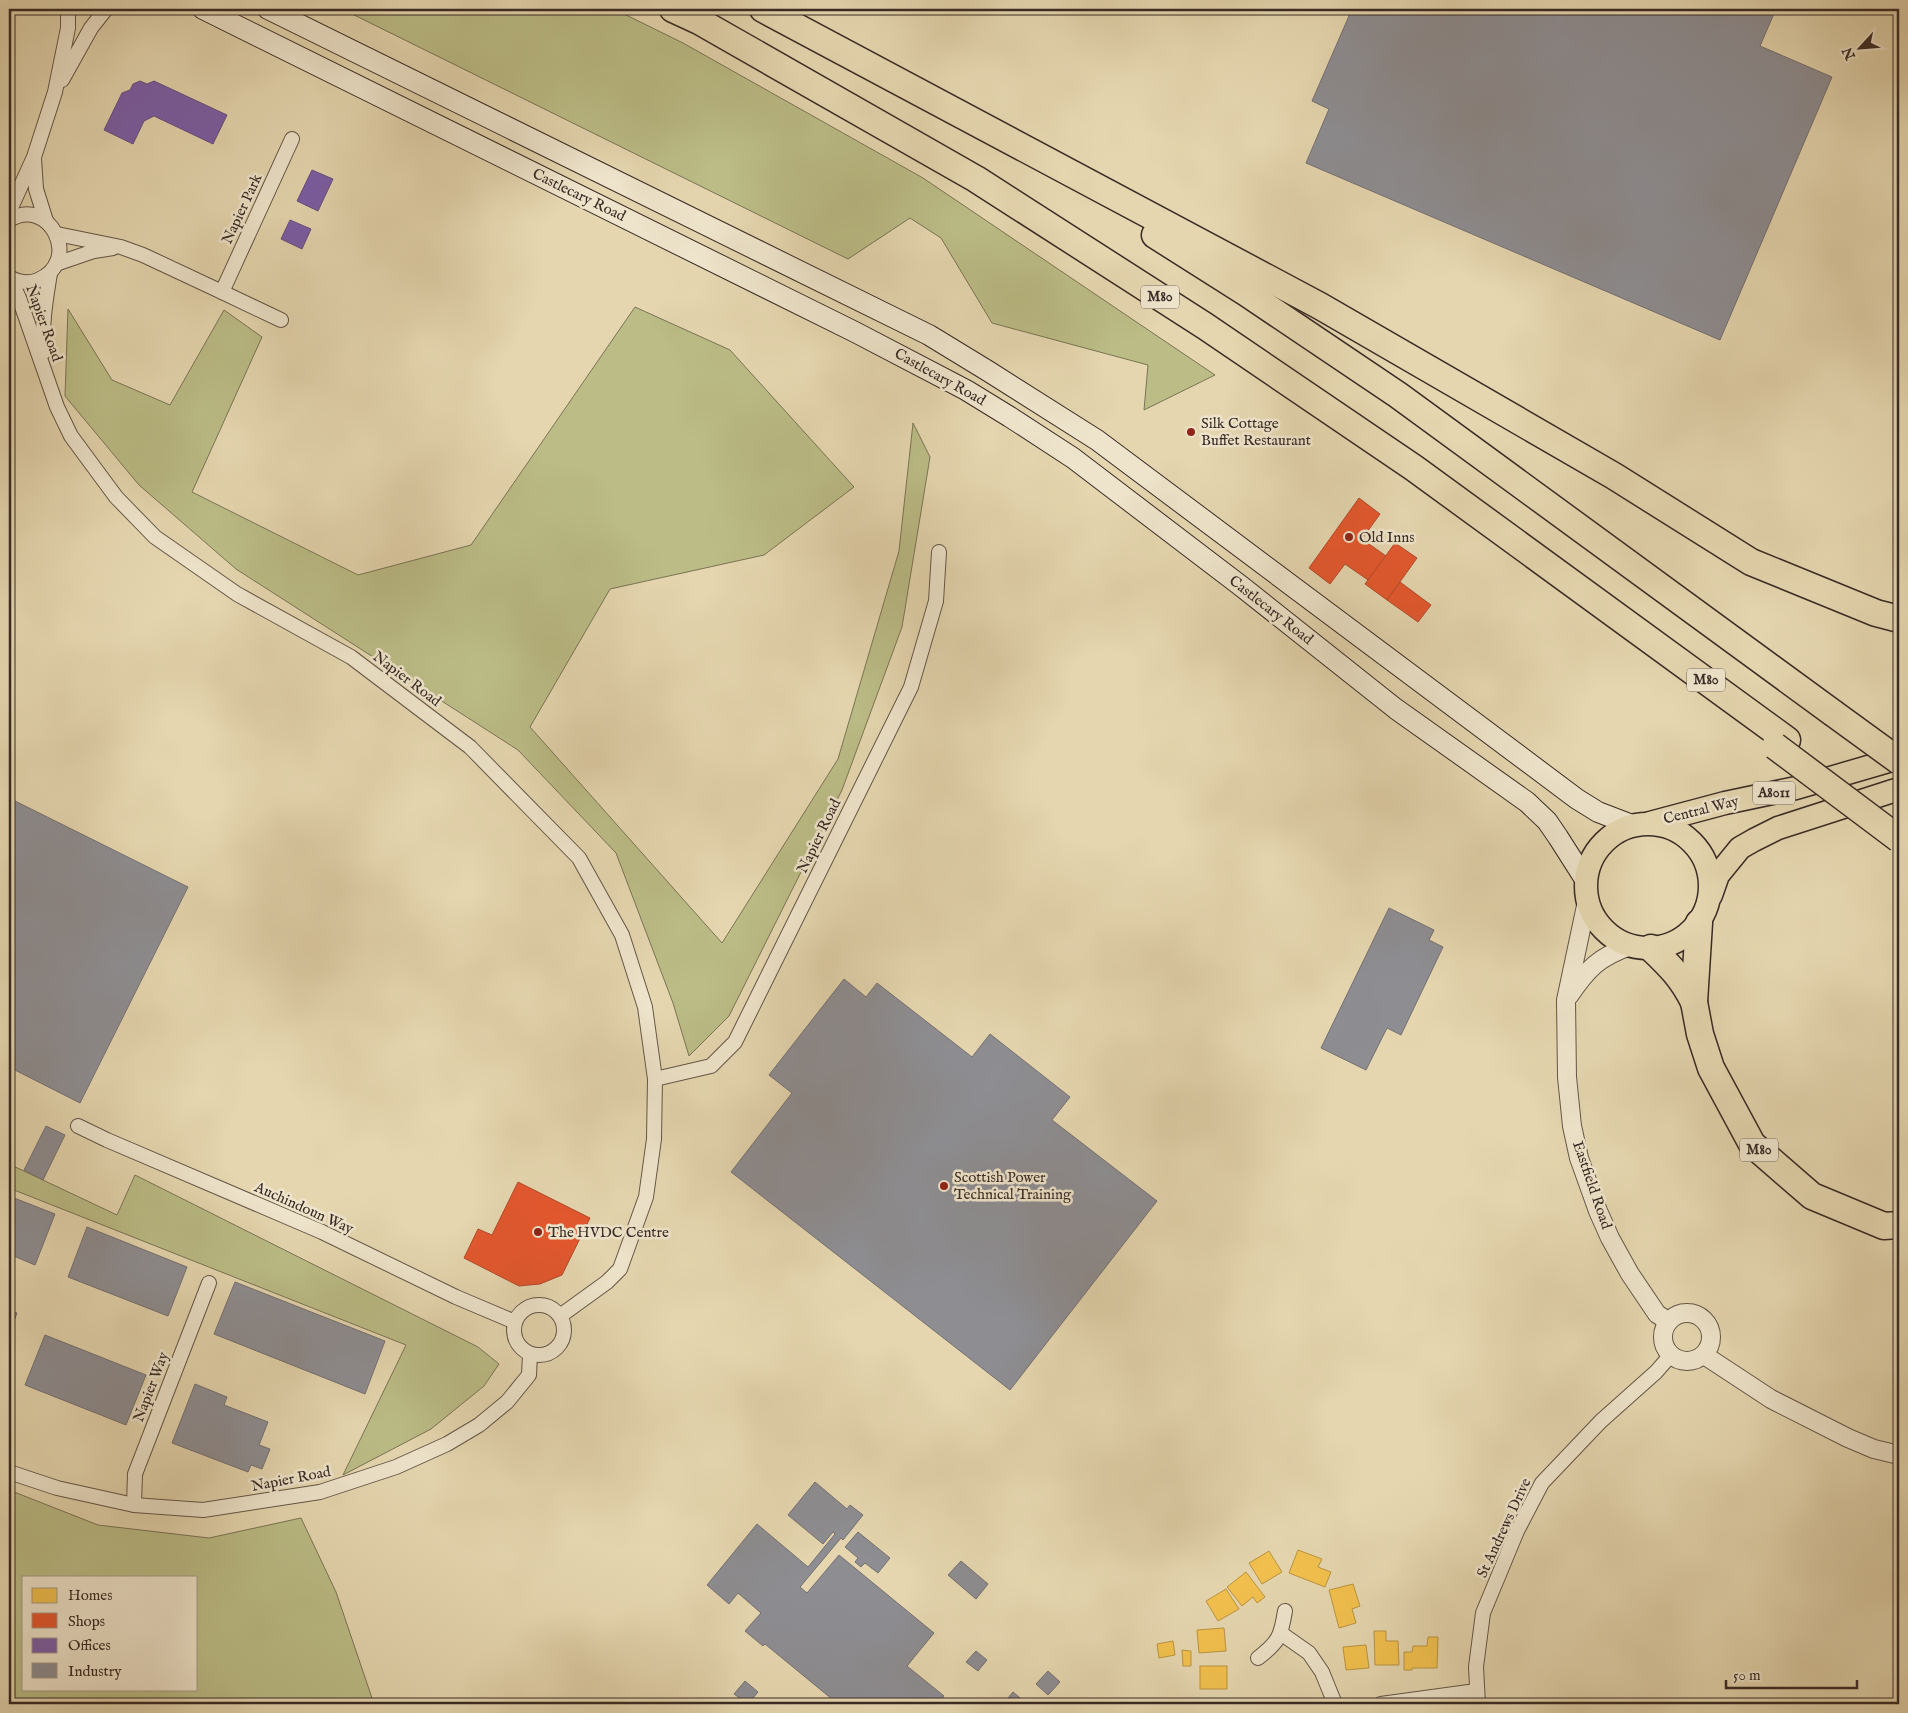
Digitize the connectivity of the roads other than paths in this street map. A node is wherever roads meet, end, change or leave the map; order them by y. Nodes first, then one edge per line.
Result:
1 (68, 9) edge
2 (106, 9) edge
3 (202, 9) edge
4 (268, 9) edge
5 (673, 9) edge
6 (763, 9) edge
7 (55, 92) junction
8 (968, 117) junction
9 (292, 139) dead end
10 (34, 157) junction
11 (9, 212) edge
12 (9, 220) edge
13 (46, 222) junction
14 (57, 234) junction
15 (121, 247) junction
16 (53, 268) junction
17 (10, 278) edge
18 (222, 292) junction
19 (281, 320) dead end
20 (46, 378) junction
21 (939, 552) dead end
22 (1899, 619) edge
23 (1781, 743) junction
24 (1899, 760) edge
25 (1899, 788) edge
26 (1640, 824) junction
27 (1899, 824) edge
28 (1899, 839) edge
29 (1587, 891) junction
30 (1709, 900) junction
31 (1699, 923) junction
32 (1640, 947) junction
33 (1566, 1000) junction
34 (1694, 1002) junction
35 (655, 1079) junction
36 (78, 1126) dead end
37 (1899, 1225) edge
38 (209, 1283) dead end
39 (560, 1316) junction
40 (1668, 1321) junction
41 (515, 1322) junction
42 (530, 1354) junction
43 (1704, 1355) junction
44 (1670, 1356) junction
45 (1899, 1456) edge
46 (9, 1472) edge
47 (134, 1505) junction
48 (1284, 1610) dead end
49 (1282, 1634) junction
50 (1258, 1658) dead end
51 (1477, 1697) edge
52 (1335, 1704) edge
53 (1381, 1704) edge

1 - 7 street
2 - 7 street
3 - 29 main road, Castlecary Road
4 - 26 main road, Castlecary Road
5 - 23 highway, M80
6 - 8 highway
7 - 10 street
8 - 22 highway
8 - 24 highway, bridge
9 - 18 street, Napier Park
10 - 11 street
10 - 13 street
12 - 13 street
13 - 14 street
14 - 15 street
14 - 16 street, Napier Road
15 - 16 street
15 - 18 street
16 - 17 street
16 - 20 street, Napier Road
17 - 20 street, Napier Road
18 - 19 street
20 - 35 street, Napier Road
21 - 35 street, Napier Road
23 - 27 highway, M80
23 - 28 highway, M80, bridge
24 - 26 main road, Central Way / A8011
25 - 30 main road, A8011
26 - 29 main road, A8011
26 - 30 main road, A8011
29 - 32 main road
29 - 33 street, Eastfield Road
30 - 31 main road, A8011
31 - 32 main road, A8011
31 - 34 highway, M80
32 - 33 street
32 - 34 highway, M80
33 - 40 street, Eastfield Road
34 - 37 highway, M80
35 - 39 street, Napier Road
36 - 41 street, Auchindoun Way
38 - 47 street, Napier Way
39 - 41 street
39 - 42 street
40 - 43 street
40 - 44 street
41 - 42 street
42 - 47 street, Napier Road
43 - 44 street
43 - 45 street
44 - 51 street, St Andrews Drive
46 - 47 street, Napier Road
48 - 49 street
49 - 50 street
49 - 52 street
51 - 53 street

